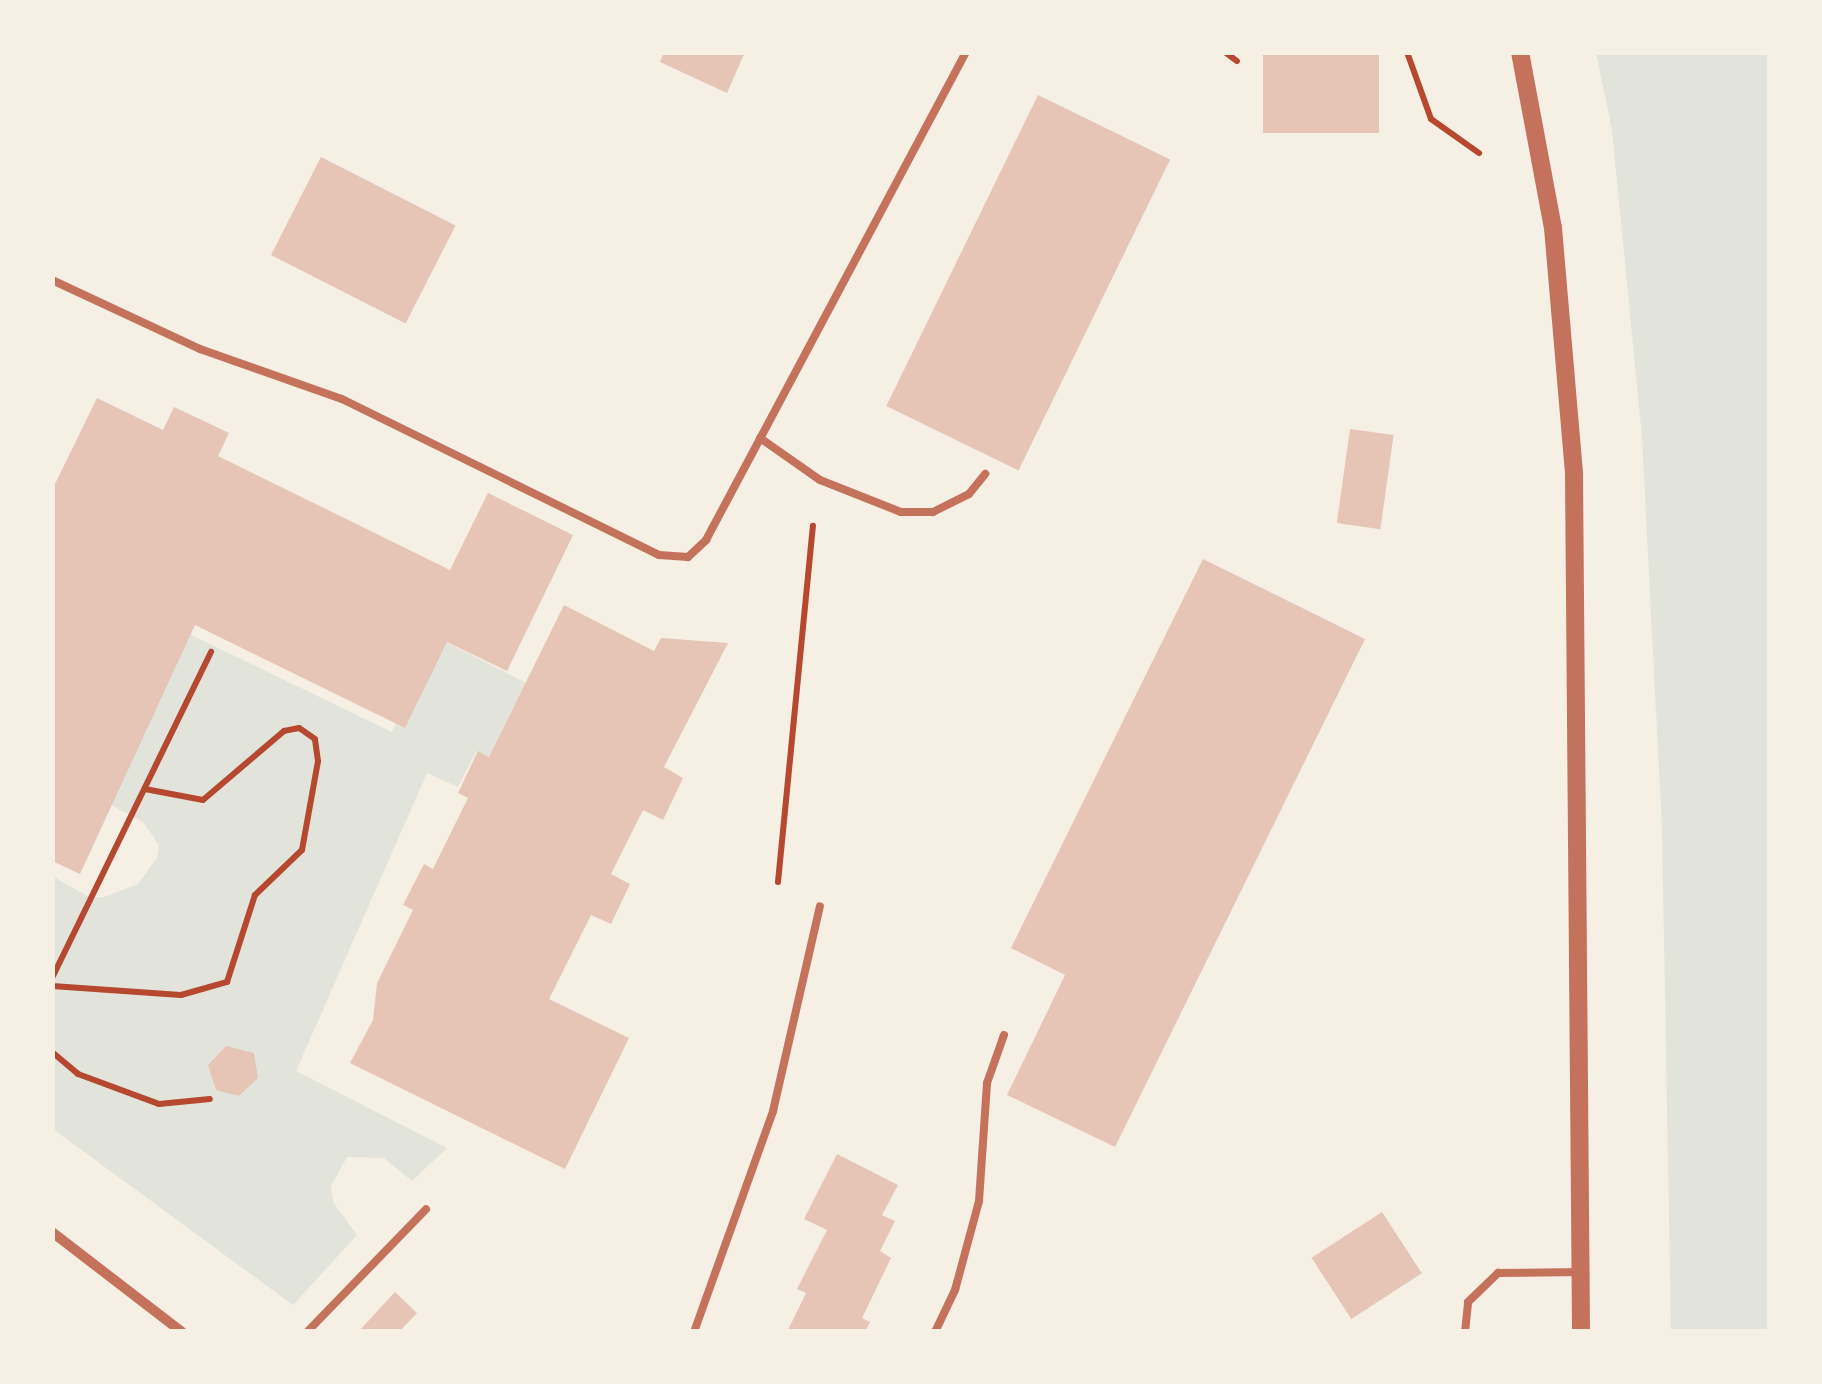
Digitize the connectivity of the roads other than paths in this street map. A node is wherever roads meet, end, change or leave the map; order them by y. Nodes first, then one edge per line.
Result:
1 (966, 52) edge
2 (1520, 52) edge
3 (52, 280) edge
4 (760, 438) junction
5 (985, 474) dead end
6 (820, 906) road end
7 (1004, 1035) dead end
8 (426, 1209) dead end
9 (52, 1232) edge
10 (1580, 1272) junction
11 (182, 1332) edge
12 (307, 1332) edge
13 (694, 1332) edge
14 (935, 1332) edge
15 (1464, 1332) edge
16 (1580, 1332) edge

1 - 4 lane
2 - 10 street
3 - 4 lane
4 - 5 lane
6 - 13 lane
7 - 14 lane
8 - 12 lane
9 - 11 street
10 - 15 lane
10 - 16 street

